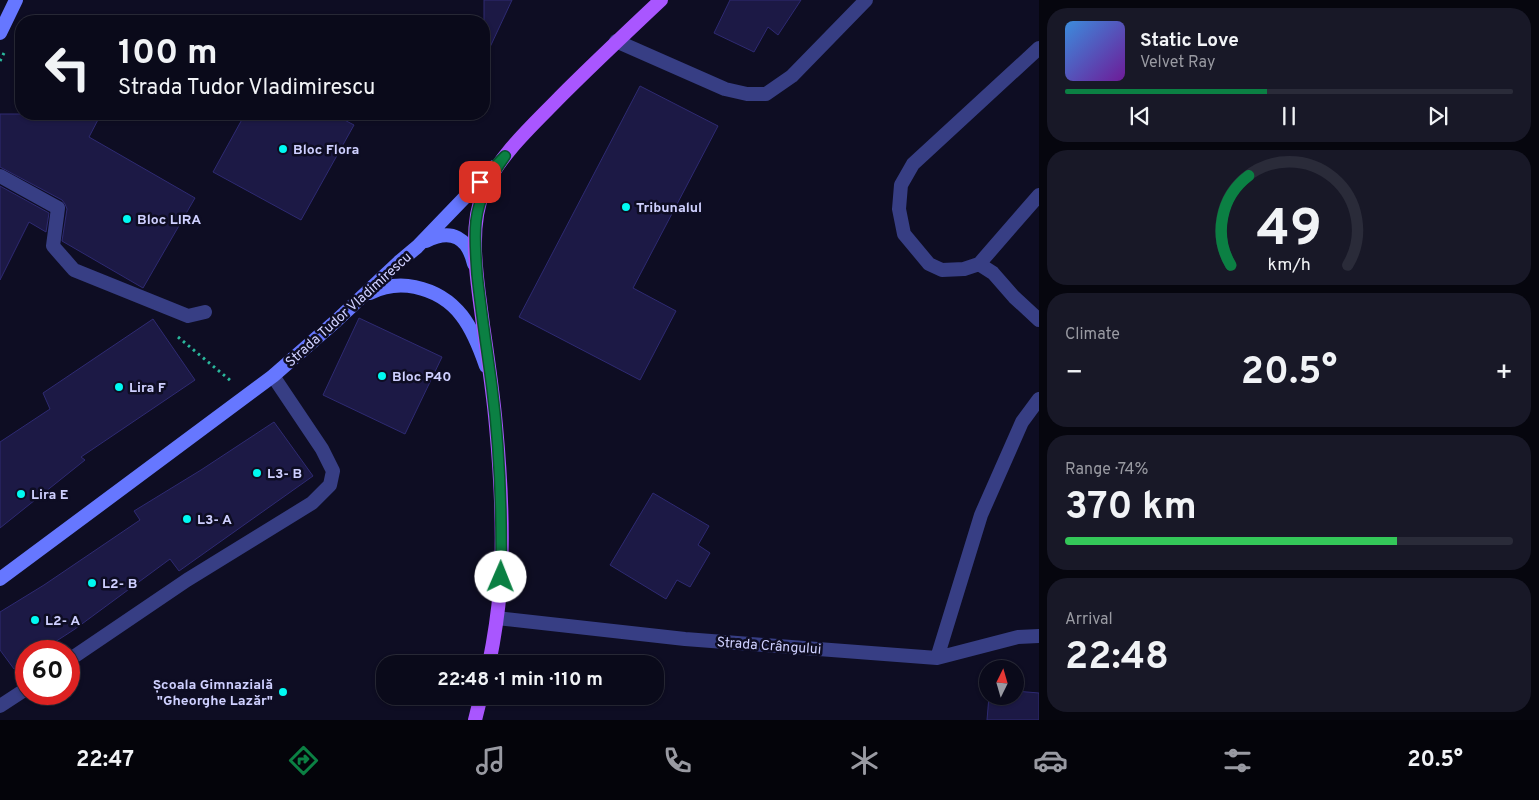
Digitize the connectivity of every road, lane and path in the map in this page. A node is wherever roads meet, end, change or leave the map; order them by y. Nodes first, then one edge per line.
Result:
1 (16, 0) edge
2 (661, 0) edge
3 (866, 0) edge
4 (0, 33) edge
5 (616, 42) junction
6 (1039, 48) edge
7 (505, 156) junction
8 (0, 176) edge
9 (1039, 195) edge
10 (417, 247) junction
11 (979, 264) junction
12 (479, 292) junction
13 (363, 297) junction
14 (205, 312) dead end
15 (1039, 320) edge
16 (273, 376) junction
17 (492, 389) junction
18 (1039, 399) edge
19 (0, 579) edge
20 (497, 618) junction
21 (1039, 636) edge
22 (80, 653) edge
23 (491, 655) edge
24 (937, 658) junction
25 (15, 696) edge
26 (479, 705) edge
27 (0, 706) edge
28 (475, 720) edge

1 - 4 main road
2 - 5 main road, Strada Tudor Vladimirescu
3 - 5 street
5 - 7 main road, Strada Tudor Vladimirescu
6 - 11 street
7 - 10 main road, Strada Tudor Vladimirescu
7 - 12 main road
8 - 14 street
9 - 11 street
10 - 12 main road
10 - 13 main road, Strada Tudor Vladimirescu
11 - 15 street
12 - 17 main road
13 - 16 main road, Strada Tudor Vladimirescu
13 - 17 main road
16 - 19 main road, Strada Tudor Vladimirescu
16 - 22 street
17 - 20 main road
18 - 24 street
20 - 23 main road
20 - 24 street, Strada Crângului
21 - 24 street, Strada Crângului
25 - 27 street
26 - 28 main road

